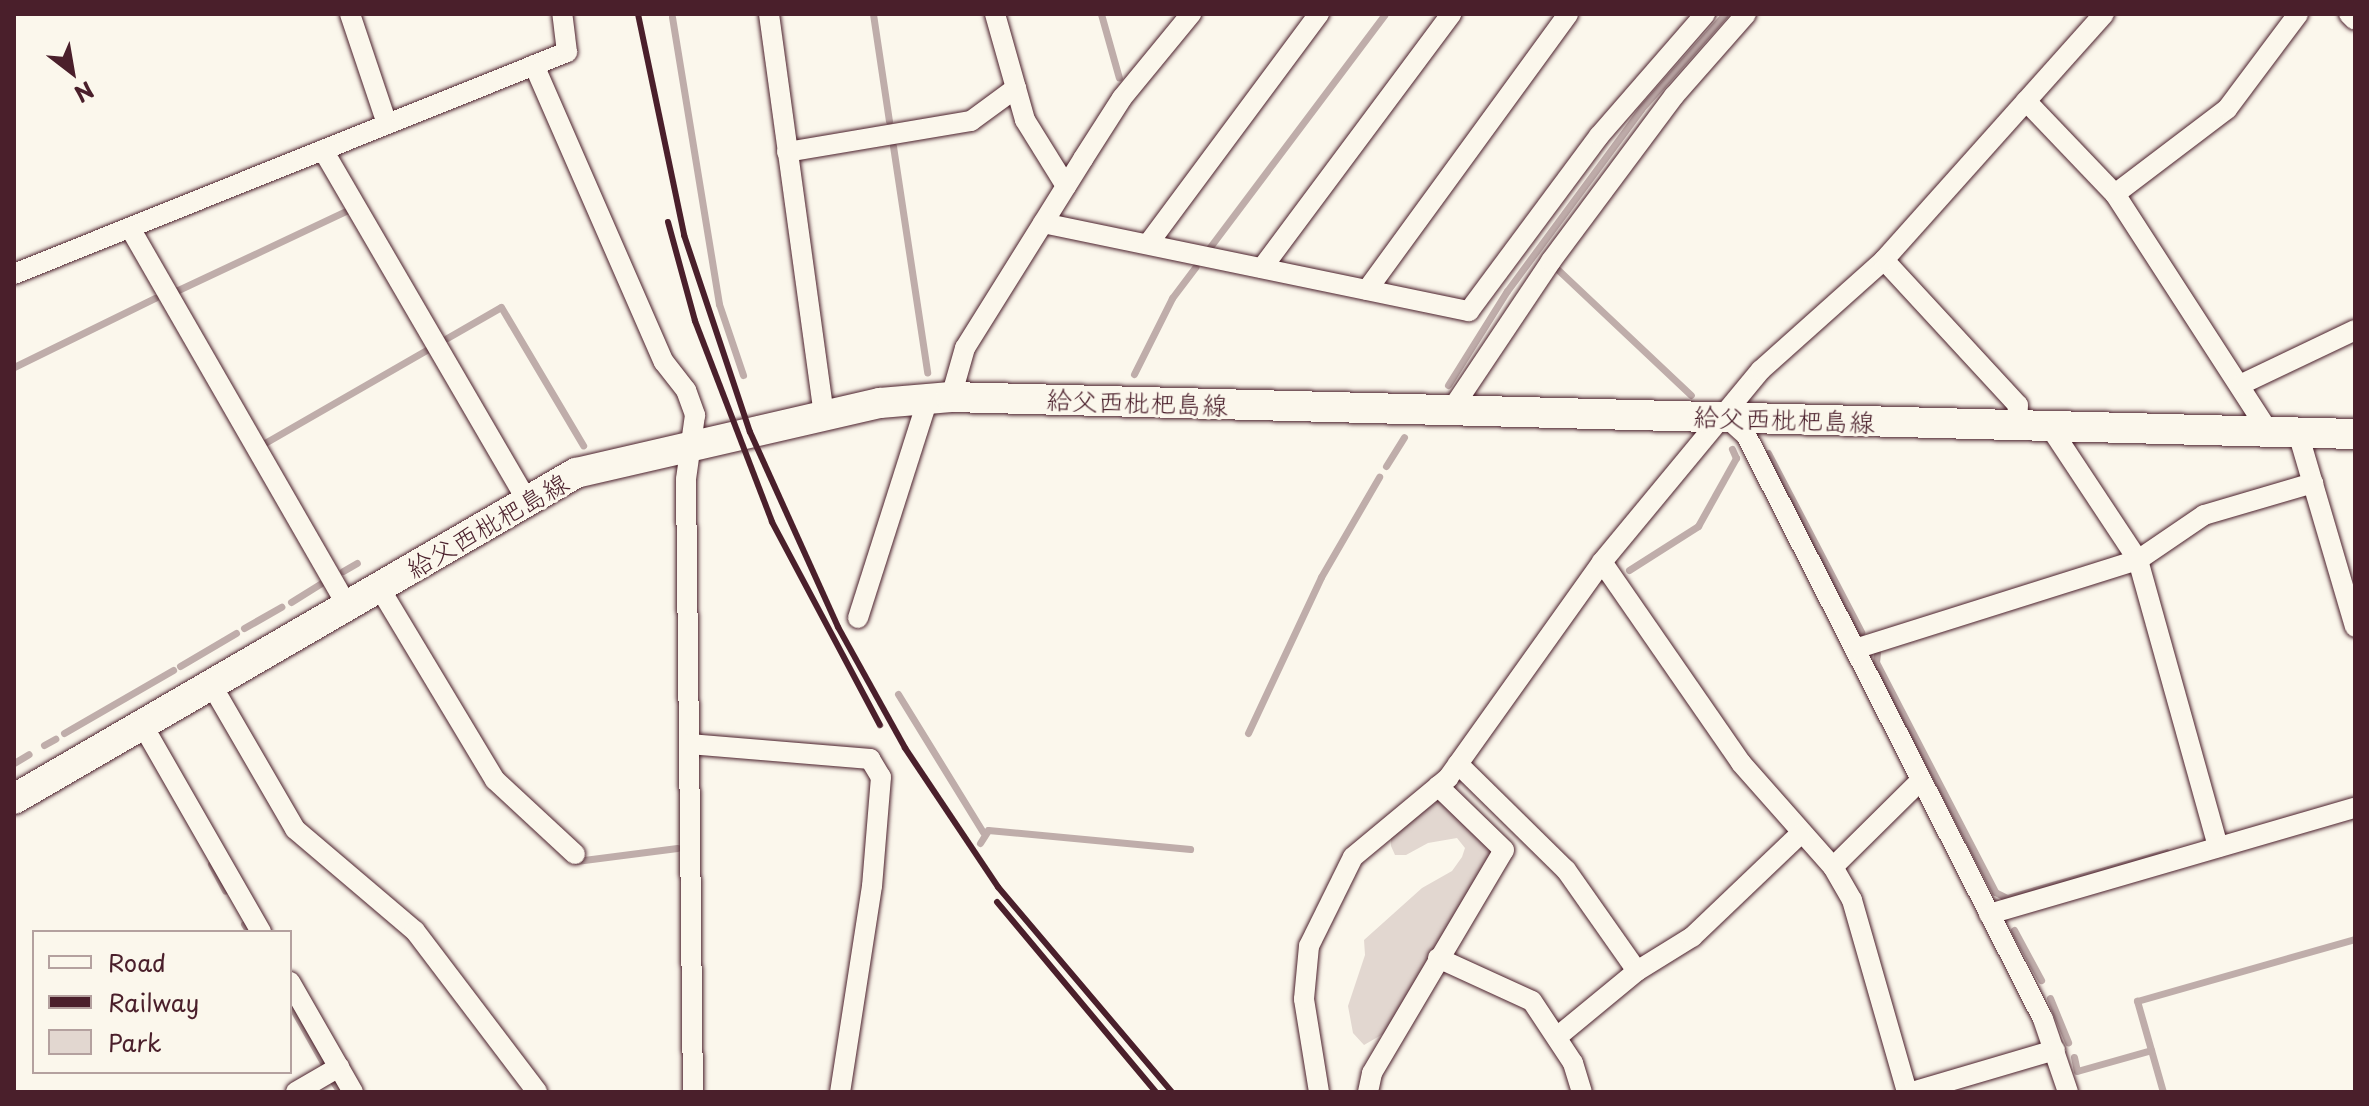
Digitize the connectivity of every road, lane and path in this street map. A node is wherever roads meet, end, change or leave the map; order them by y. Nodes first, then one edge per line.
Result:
1 (350, 14) edge
2 (562, 14) edge
3 (769, 14) edge
4 (995, 14) edge
5 (1191, 14) edge
6 (1319, 14) edge
7 (1451, 14) edge
8 (1568, 14) edge
9 (1705, 14) edge
10 (1746, 14) edge
11 (2104, 14) edge
12 (2298, 14) edge
13 (2349, 14) edge
14 (2355, 20) edge
15 (534, 65) junction
16 (1016, 88) junction
17 (2026, 101) junction
18 (387, 124) junction
19 (323, 150) junction
20 (787, 152) junction
21 (1066, 186) junction
22 (2115, 194) junction
23 (1043, 223) junction
24 (130, 228) junction
25 (1148, 244) junction
26 (1884, 260) junction
27 (1262, 268) junction
28 (14, 274) edge
29 (1367, 290) junction
30 (2355, 330) edge
31 (2242, 384) junction
32 (940, 397) junction
33 (1450, 412) junction
34 (824, 416) junction
35 (1726, 417) junction
36 (2017, 426) junction
37 (2050, 427) junction
38 (2284, 432) junction
39 (2355, 434) edge
40 (687, 446) junction
41 (2313, 483) junction
42 (527, 500) junction
43 (2138, 560) junction
44 (1602, 562) junction
45 (379, 587) junction
46 (347, 605) junction
47 (858, 618) dead end
48 (2355, 627) edge
49 (1855, 649) junction
50 (211, 684) junction
51 (142, 724) junction
52 (689, 744) junction
53 (1458, 764) junction
54 (1921, 780) junction
55 (1438, 786) junction
56 (14, 799) edge
57 (2355, 808) edge
58 (1800, 834) junction
59 (2218, 847) junction
60 (575, 854) dead end
61 (1833, 867) junction
62 (1989, 914) junction
63 (260, 930) edge
64 (1438, 958) junction
65 (1637, 971) junction
66 (292, 985) edge
67 (1557, 1037) junction
68 (2055, 1050) junction
69 (339, 1067) junction
70 (689, 1090) edge
71 (296, 1092) edge
72 (353, 1092) edge
73 (537, 1092) edge
74 (840, 1092) edge
75 (1319, 1092) edge
76 (1368, 1092) edge
77 (1582, 1092) edge
78 (1910, 1092) edge
79 (2068, 1092) edge

1 - 18 street
2 - 15 street
3 - 20 street
4 - 16 street
5 - 21 street
6 - 25 street
7 - 27 street
8 - 29 street
9 - 29 street
10 - 33 street
11 - 17 street
12 - 22 street
13 - 14 street
15 - 18 street
15 - 40 street
16 - 20 street
16 - 21 street
17 - 22 street
17 - 26 street
18 - 19 street
19 - 24 street
19 - 42 street
20 - 34 street
21 - 23 street
22 - 31 street
23 - 25 street
23 - 32 street
24 - 28 street
24 - 46 street
25 - 27 street
26 - 35 street
26 - 36 street
27 - 29 street
30 - 31 street
31 - 38 street
32 - 33 main road, 給父西枇杷島線
32 - 34 main road, 給父西枇杷島線
32 - 47 street
33 - 35 main road, 給父西枇杷島線
34 - 40 main road, 給父西枇杷島線
35 - 36 main road, 給父西枇杷島線
35 - 44 street
35 - 49 street
36 - 37 main road, 給父西枇杷島線
37 - 38 main road, 給父西枇杷島線
37 - 43 street
38 - 39 main road, 給父西枇杷島線
38 - 41 street
40 - 42 main road, 給父西枇杷島線
40 - 52 street
41 - 43 street
41 - 48 street
42 - 45 main road, 給父西枇杷島線
43 - 49 street
43 - 59 street
44 - 53 street
44 - 58 street
45 - 46 main road, 給父西枇杷島線
45 - 60 street
46 - 50 main road, 給父西枇杷島線
49 - 54 street
50 - 51 main road, 給父西枇杷島線
50 - 73 street
51 - 56 main road, 給父西枇杷島線
51 - 63 street
52 - 70 street
52 - 74 street
53 - 55 street
53 - 65 street
54 - 61 street
54 - 62 street
55 - 64 street
55 - 75 street
57 - 59 street
58 - 61 street
58 - 65 street
59 - 62 street
61 - 78 street
62 - 68 street
64 - 67 street
64 - 76 street
65 - 67 street
66 - 69 street
67 - 77 street
68 - 78 street
68 - 79 street
69 - 71 street
69 - 72 street

